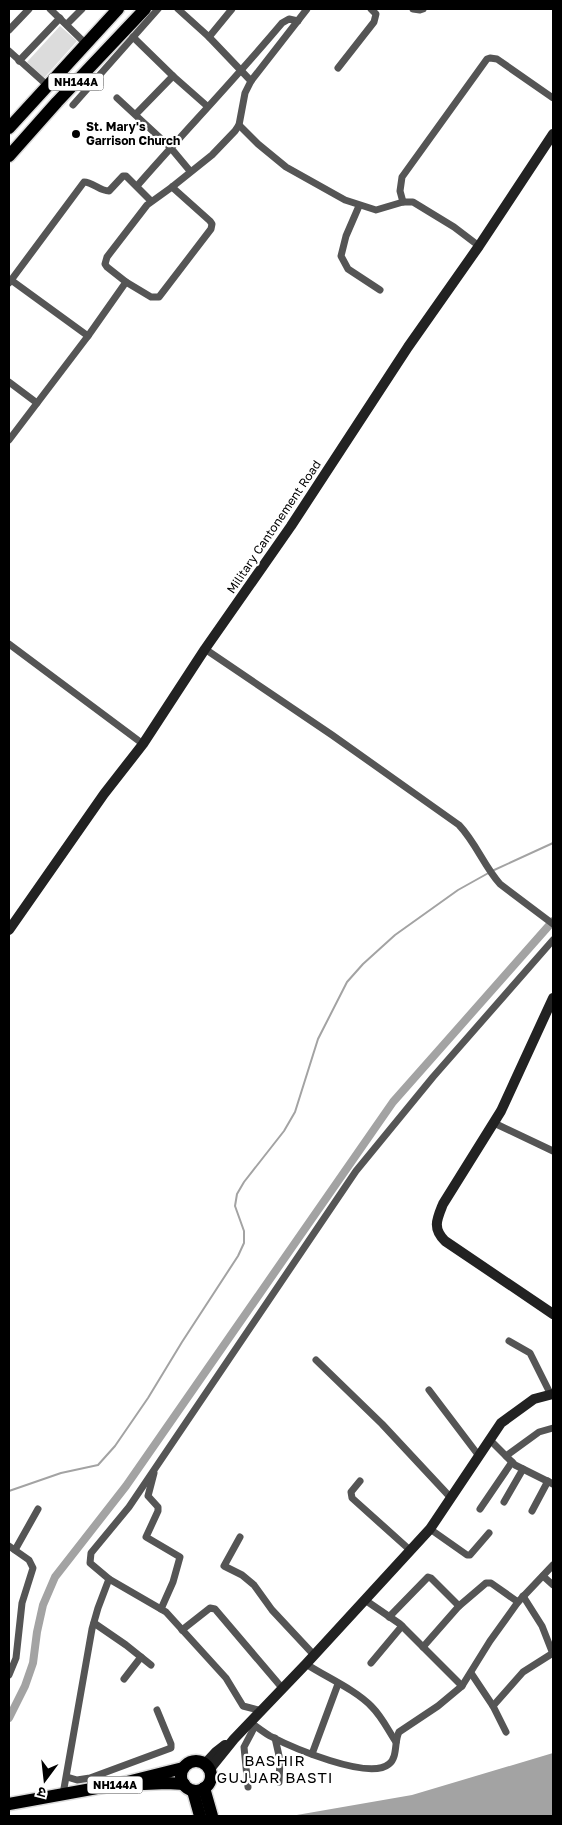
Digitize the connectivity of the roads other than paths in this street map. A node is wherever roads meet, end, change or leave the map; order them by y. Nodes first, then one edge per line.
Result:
1 (29, 9) edge
2 (50, 9) edge
3 (82, 9) edge
4 (118, 9) edge
5 (145, 9) edge
6 (158, 9) edge
7 (178, 9) edge
8 (232, 9) edge
9 (307, 9) edge
10 (371, 9) edge
11 (413, 9) edge
12 (423, 9) edge
13 (60, 18) junction
14 (298, 21) junction
15 (67, 24) junction
16 (9, 30) edge
17 (133, 36) junction
18 (209, 37) junction
19 (86, 44) junction
20 (9, 51) edge
21 (19, 61) junction
22 (338, 68) dead end
23 (241, 72) junction
24 (173, 76) junction
25 (251, 82) junction
26 (48, 86) junction
27 (116, 98) dead end
28 (553, 98) edge
29 (72, 105) dead end
30 (207, 106) junction
31 (136, 114) junction
32 (239, 125) junction
33 (9, 127) edge
34 (553, 134) edge
35 (170, 147) junction
36 (9, 156) edge
37 (190, 171) junction
38 (137, 186) junction
39 (172, 187) junction
40 (151, 201) junction
41 (404, 202) junction
42 (359, 206) junction
43 (479, 246) junction
44 (10, 281) edge
45 (126, 282) junction
46 (380, 290) dead end
47 (88, 336) junction
48 (9, 382) edge
49 (37, 403) junction
50 (9, 440) edge
51 (9, 644) edge
52 (205, 649) junction
53 (144, 744) junction
54 (553, 924) edge
55 (9, 930) edge
56 (553, 940) edge
57 (553, 998) edge
58 (494, 1123) junction
59 (553, 1151) edge
60 (553, 1314) edge
61 (509, 1341) dead end
62 (316, 1360) dead end
63 (429, 1390) dead end
64 (552, 1395) edge
65 (553, 1428) edge
66 (490, 1440) junction
67 (478, 1456) junction
68 (509, 1459) junction
69 (156, 1466) junction
70 (523, 1469) junction
71 (360, 1481) dead end
72 (551, 1483) edge
73 (451, 1498) junction
74 (504, 1502) dead end
75 (38, 1509) dead end
76 (480, 1509) dead end
77 (532, 1511) dead end
78 (430, 1529) junction
79 (488, 1533) dead end
80 (240, 1537) dead end
81 (12, 1548) edge
82 (411, 1551) junction
83 (553, 1565) edge
84 (543, 1576) junction
85 (109, 1579) junction
86 (553, 1585) edge
87 (523, 1596) junction
88 (365, 1600) junction
89 (518, 1602) junction
90 (459, 1606) junction
91 (161, 1608) junction
92 (389, 1617) junction
93 (94, 1623) junction
94 (402, 1626) junction
95 (182, 1630) junction
96 (423, 1647) junction
97 (553, 1654) edge
98 (314, 1655) junction
99 (141, 1657) junction
100 (371, 1662) dead end
101 (306, 1664) junction
102 (151, 1665) dead end
103 (471, 1672) junction
104 (9, 1675) edge
105 (124, 1679) dead end
106 (338, 1684) junction
107 (462, 1686) junction
108 (283, 1688) junction
109 (493, 1706) junction
110 (157, 1710) dead end
111 (262, 1711) junction
112 (253, 1724) junction
113 (506, 1732) dead end
114 (275, 1738) junction
115 (396, 1742) junction
116 (312, 1754) junction
117 (207, 1767) junction
118 (184, 1768) junction
119 (66, 1777) junction
120 (279, 1782) dead end
121 (248, 1787) dead end
122 (194, 1788) junction
123 (63, 1794) junction
124 (47, 1801) junction
125 (9, 1804) edge
126 (9, 1813) edge
127 (200, 1816) edge
128 (212, 1816) edge

1 - 16 street
2 - 13 street
3 - 15 street
4 - 19 highway, NH144A
5 - 36 highway, NH144A
6 - 17 street
7 - 18 street
8 - 18 street
9 - 14 street
10 - 22 street
11 - 12 street
13 - 15 street
13 - 21 street
14 - 23 street
14 - 25 street
15 - 19 street
17 - 24 street
17 - 29 street
18 - 23 street
19 - 26 highway, NH144A
20 - 21 street
21 - 26 street
23 - 25 street
23 - 30 street
24 - 30 street
24 - 31 street
25 - 32 street
26 - 33 highway, NH144A
27 - 31 street
28 - 41 street
30 - 35 street
31 - 35 street
32 - 37 street
32 - 42 street
34 - 43 street, Military Cantonement Road
35 - 37 street
35 - 38 street
37 - 39 street
38 - 40 street
38 - 44 street
39 - 40 street
39 - 45 street
40 - 45 street
41 - 42 street
41 - 43 street
42 - 46 street
43 - 52 street, Military Cantonement Road
44 - 47 street
45 - 47 street
47 - 49 street
48 - 49 street
49 - 50 street
51 - 53 street
52 - 53 street, Military Cantonement Road
52 - 54 street
53 - 55 street, Military Cantonement Road
56 - 69 street
57 - 58 street
58 - 59 street
58 - 60 street
61 - 64 street
62 - 73 street
63 - 67 street
64 - 66 street
65 - 68 street
66 - 67 street
66 - 68 street
67 - 73 street
68 - 70 street
68 - 76 street
69 - 85 street
69 - 91 street
70 - 72 street
70 - 74 street
71 - 82 street
72 - 77 street
73 - 78 street
75 - 81 street
78 - 79 street
78 - 82 street
80 - 98 street
81 - 104 street
82 - 88 street
83 - 84 street
84 - 86 street
84 - 87 street
85 - 91 street
85 - 93 street
87 - 89 street
87 - 97 street
88 - 92 street
88 - 98 street
89 - 90 street
89 - 103 street
90 - 92 street
90 - 96 street
91 - 95 street
92 - 94 street
93 - 99 street
93 - 119 street
94 - 96 street
94 - 100 street
95 - 108 street
95 - 111 street
96 - 107 street
97 - 109 street
98 - 101 street
99 - 102 street
99 - 105 street
101 - 106 street
101 - 108 street
103 - 107 street
103 - 109 street
106 - 115 street
106 - 116 street
107 - 115 street
108 - 111 street
109 - 113 street
110 - 119 street
111 - 112 street
112 - 114 street
112 - 117 street
112 - 121 street
114 - 116 street
114 - 120 street
115 - 116 street
117 - 118 highway, NH144A
117 - 122 highway
118 - 122 highway
118 - 123 highway, NH144A
119 - 123 street
122 - 124 highway, NH144A
122 - 127 highway
122 - 128 highway
123 - 124 highway, NH144A
124 - 125 highway, NH144A
124 - 126 highway, NH144A

